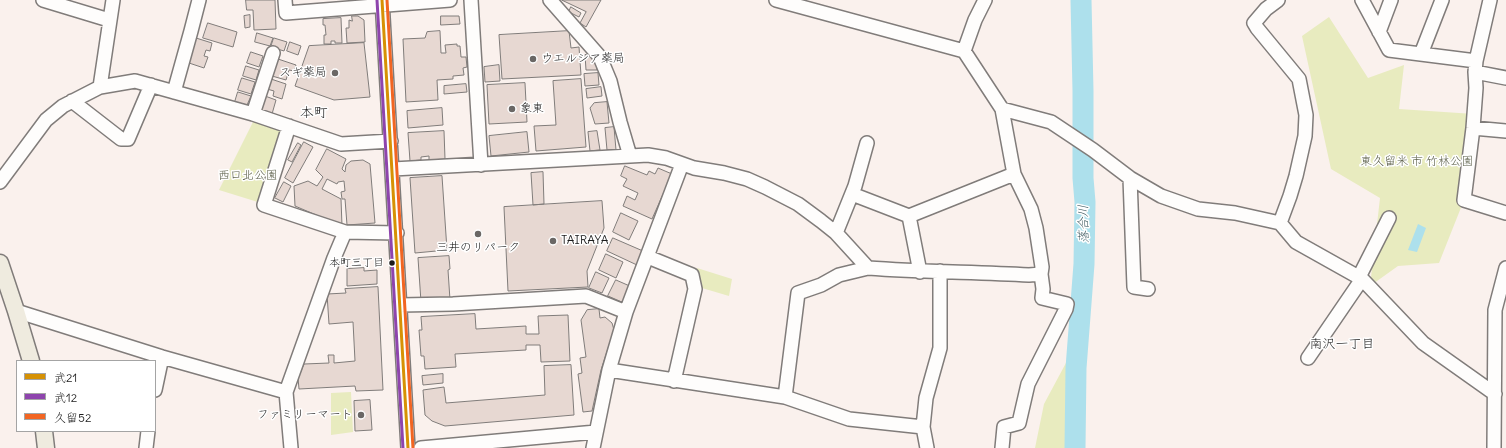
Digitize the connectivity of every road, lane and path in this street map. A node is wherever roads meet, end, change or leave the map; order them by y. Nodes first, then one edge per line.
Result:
1 (43, 0) edge
2 (113, 0) edge
3 (199, 0) edge
4 (285, 0) edge
5 (450, 0) edge
6 (471, 0) edge
7 (550, 0) edge
8 (776, 0) edge
9 (985, 0) edge
10 (1278, 0) edge
11 (1362, 0) edge
12 (1391, 0) edge
13 (1442, 0) edge
14 (1490, 0) edge
15 (64, 3) edge
16 (382, 3) edge
17 (109, 20) junction
18 (1379, 32) junction
19 (964, 51) junction
20 (272, 53) dead end
21 (1421, 54) junction
22 (1475, 67) junction
23 (1506, 78) edge
24 (151, 85) junction
25 (100, 87) junction
26 (174, 92) junction
27 (72, 101) junction
28 (1002, 109) junction
29 (253, 114) junction
30 (289, 126) junction
31 (1474, 128) junction
32 (1506, 131) edge
33 (391, 142) junction
34 (867, 144) dead end
35 (630, 156) junction
36 (682, 164) junction
37 (481, 165) junction
38 (393, 169) junction
39 (1014, 174) junction
40 (1130, 178) junction
41 (0, 182) edge
42 (852, 194) junction
43 (1506, 213) edge
44 (909, 216) junction
45 (1389, 218) dead end
46 (1280, 223) junction
47 (344, 232) junction
48 (397, 233) junction
49 (836, 233) junction
50 (648, 256) junction
51 (0, 263) edge
52 (868, 268) junction
53 (1506, 268) edge
54 (940, 271) junction
55 (920, 272) junction
56 (1041, 274) junction
57 (1361, 278) junction
58 (1148, 289) dead end
59 (400, 305) junction
60 (16, 311) junction
61 (626, 312) junction
62 (162, 357) junction
63 (1308, 358) dead end
64 (30, 360) edge
65 (609, 370) junction
66 (674, 381) junction
67 (156, 385) edge
68 (286, 392) junction
69 (1495, 394) junction
70 (785, 397) junction
71 (923, 427) junction
72 (1500, 427) edge
73 (44, 432) edge
74 (148, 432) edge
75 (596, 432) junction
76 (46, 448) edge
77 (146, 448) edge
78 (291, 448) edge
79 (408, 448) edge
80 (421, 448) edge
81 (592, 448) edge
82 (927, 448) edge
83 (1002, 448) edge
84 (1494, 448) edge

1 - 15 street
2 - 17 street
3 - 26 street
4 - 16 street
5 - 16 street
6 - 37 street
7 - 35 street
8 - 19 street
9 - 19 street
10 - 46 street
11 - 18 street
12 - 18 street
13 - 21 street
14 - 22 street
15 - 17 street
16 - 33 street
17 - 25 street
18 - 21 street
19 - 28 street
20 - 29 street
21 - 22 street
22 - 23 street
22 - 31 street
24 - 25 street
24 - 26 street
24 - 27 street
25 - 27 street
26 - 29 street
27 - 41 street
28 - 39 street
28 - 40 street
29 - 30 street
30 - 33 street
30 - 47 street
31 - 32 street
31 - 43 street
33 - 38 street
34 - 42 street
35 - 36 street
35 - 37 street
36 - 49 street
36 - 50 street
37 - 38 street
38 - 48 street
39 - 44 street
39 - 56 street
40 - 46 street
40 - 58 street
42 - 44 street
42 - 49 street
44 - 55 street
45 - 57 street
46 - 57 street
47 - 48 street
47 - 68 street
48 - 59 street
49 - 52 street
50 - 61 street
50 - 66 street
51 - 60 main road
52 - 55 street
52 - 70 street
53 - 69 street
54 - 55 street
54 - 56 street
54 - 71 street
56 - 83 street
57 - 63 street
57 - 69 street
59 - 61 street
59 - 79 street
60 - 62 street
60 - 64 main road
61 - 65 street
62 - 67 street
62 - 68 street
65 - 66 street
65 - 75 street
66 - 70 street
68 - 78 street
69 - 72 street
70 - 71 street
71 - 82 street
72 - 84 street
73 - 76 main road
74 - 77 street
75 - 80 street
75 - 81 street

